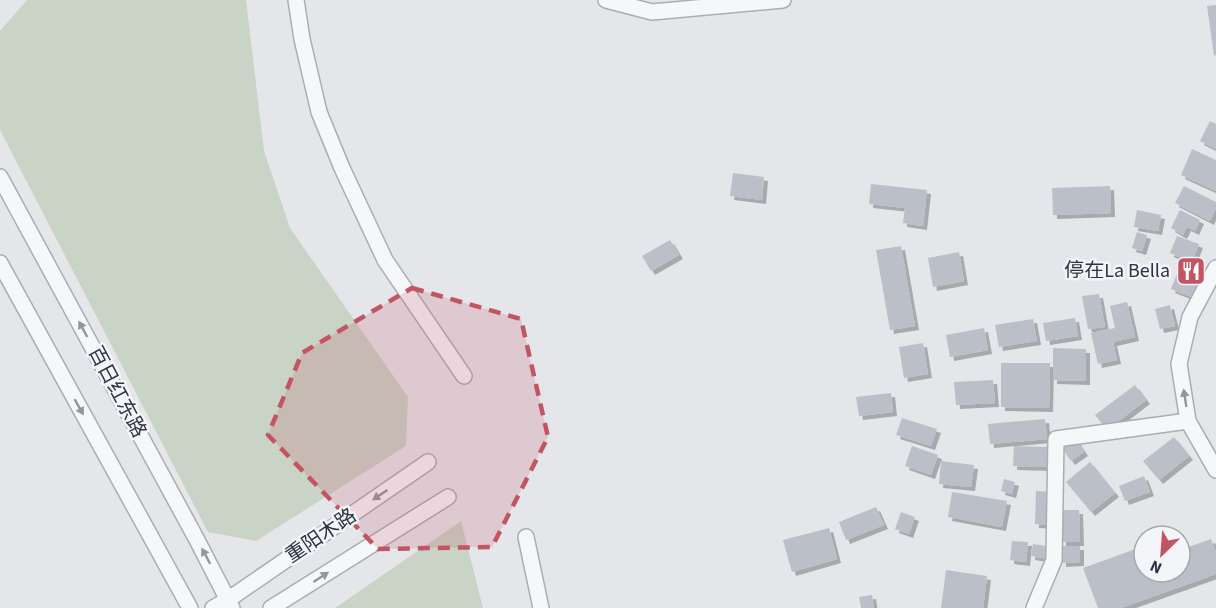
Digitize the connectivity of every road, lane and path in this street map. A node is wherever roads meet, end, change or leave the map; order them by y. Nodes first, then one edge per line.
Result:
1 (296, 0) edge
2 (606, 0) edge
3 (783, 0) edge
4 (0, 177) edge
5 (0, 263) edge
6 (1216, 268) edge
7 (464, 376) dead end
8 (1188, 421) junction
9 (428, 462) dead end
10 (1216, 470) edge
11 (448, 497) dead end
12 (526, 537) dead end
13 (231, 603) edge
14 (190, 608) edge
15 (213, 608) edge
16 (271, 608) edge
17 (541, 608) edge
18 (1034, 608) edge

1 - 7 street
2 - 3 street
13 -> 4 street, 百日红东路
5 -> 14 street, 百日红东路
8 -> 6 street
8 - 10 street
8 - 18 street
9 -> 13 street, 重阳木路
16 -> 11 street, 重阳木路
12 - 17 street
13 - 15 street, 重阳木路

